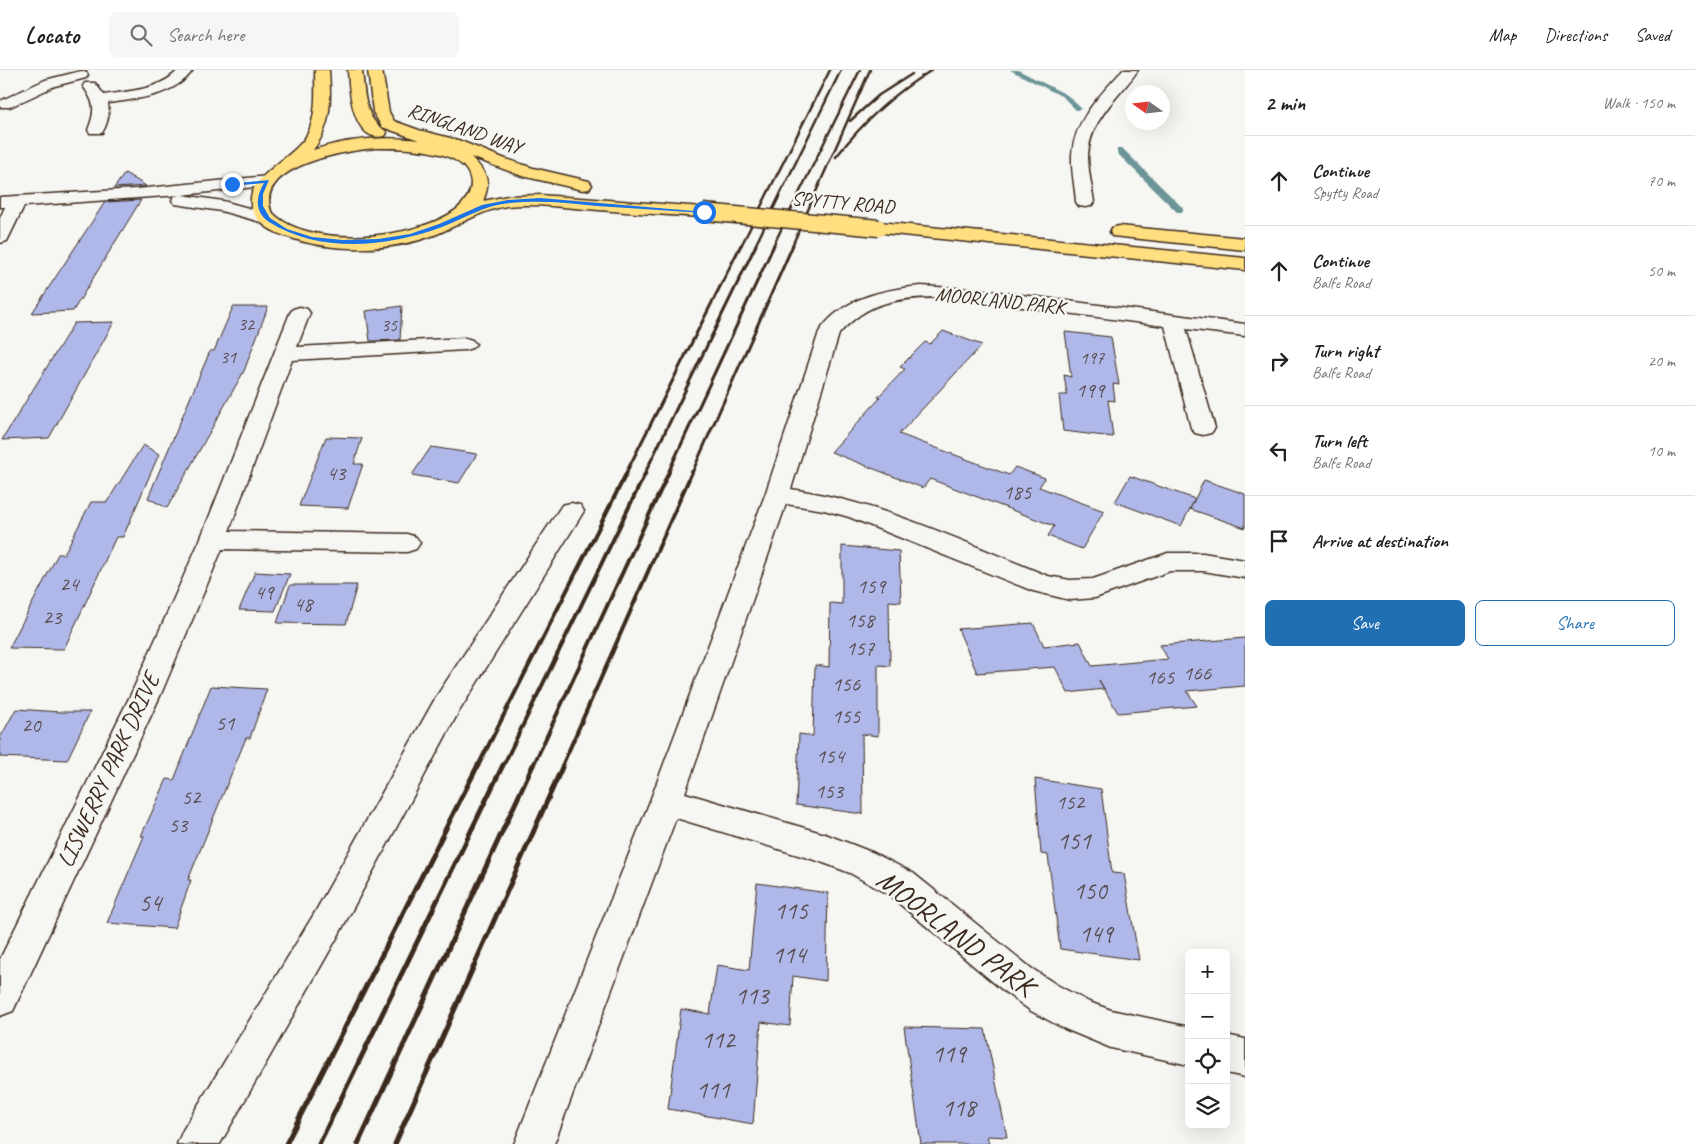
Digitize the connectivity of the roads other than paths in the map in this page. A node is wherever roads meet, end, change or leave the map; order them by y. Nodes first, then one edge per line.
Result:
1 (186, 70) edge
2 (322, 70) edge
3 (354, 70) edge
4 (375, 70) edge
5 (1131, 70) edge
6 (78, 73) edge
7 (101, 100) junction
8 (5, 104) dead end
9 (96, 130) dead end
10 (402, 142) junction
11 (289, 164) junction
12 (475, 168) junction
13 (268, 181) junction
14 (583, 185) junction
15 (603, 187) dead end
16 (672, 193) dead end
17 (137, 194) junction
18 (9, 201) edge
19 (1086, 202) dead end
20 (708, 204) junction
21 (268, 219) junction
22 (881, 220) junction
23 (982, 221) dead end
24 (441, 225) junction
25 (1100, 231) dead end
26 (0, 237) edge
27 (1245, 244) edge
28 (1245, 264) edge
29 (300, 313) dead end
30 (1174, 321) junction
31 (1245, 330) edge
32 (465, 344) dead end
33 (282, 354) junction
34 (1203, 428) dead end
35 (777, 495) junction
36 (571, 511) dead end
37 (213, 540) junction
38 (406, 542) dead end
39 (1245, 569) edge
40 (666, 801) junction
41 (0, 998) edge
42 (1185, 1045) edge
43 (1230, 1055) edge
44 (1245, 1058) edge
45 (197, 1144) edge
46 (534, 1144) edge

1 - 7 street
2 - 11 main road
3 - 10 main road, RINGLAND WAY
4 - 14 main road, RINGLAND WAY
5 - 19 street
6 - 7 street
6 - 8 street
7 - 9 street
10 - 11 main road
10 - 12 main road
11 - 13 main road
12 - 14 main road
12 - 24 main road
13 - 17 street
13 - 21 main road
14 - 15 main road
16 - 20 main road, SPYTTY ROAD
17 - 18 street
17 - 21 street
18 - 26 street
20 - 22 main road, SPYTTY ROAD, bridge
20 - 24 main road, SPYTTY ROAD
21 - 24 main road
22 - 23 main road, SPYTTY ROAD
22 - 28 main road, SPYTTY ROAD
25 - 27 main road
29 - 33 street, LISWERRY PARK DRIVE
30 - 31 street, MOORLAND PARK
30 - 34 street
30 - 35 street, MOORLAND PARK
32 - 33 street
33 - 37 street, LISWERRY PARK DRIVE
35 - 39 street
35 - 40 street, MOORLAND PARK
36 - 45 street
37 - 38 street
37 - 41 street, LISWERRY PARK DRIVE
40 - 42 street, MOORLAND PARK
40 - 46 street, MOORLAND PARK
43 - 44 street

